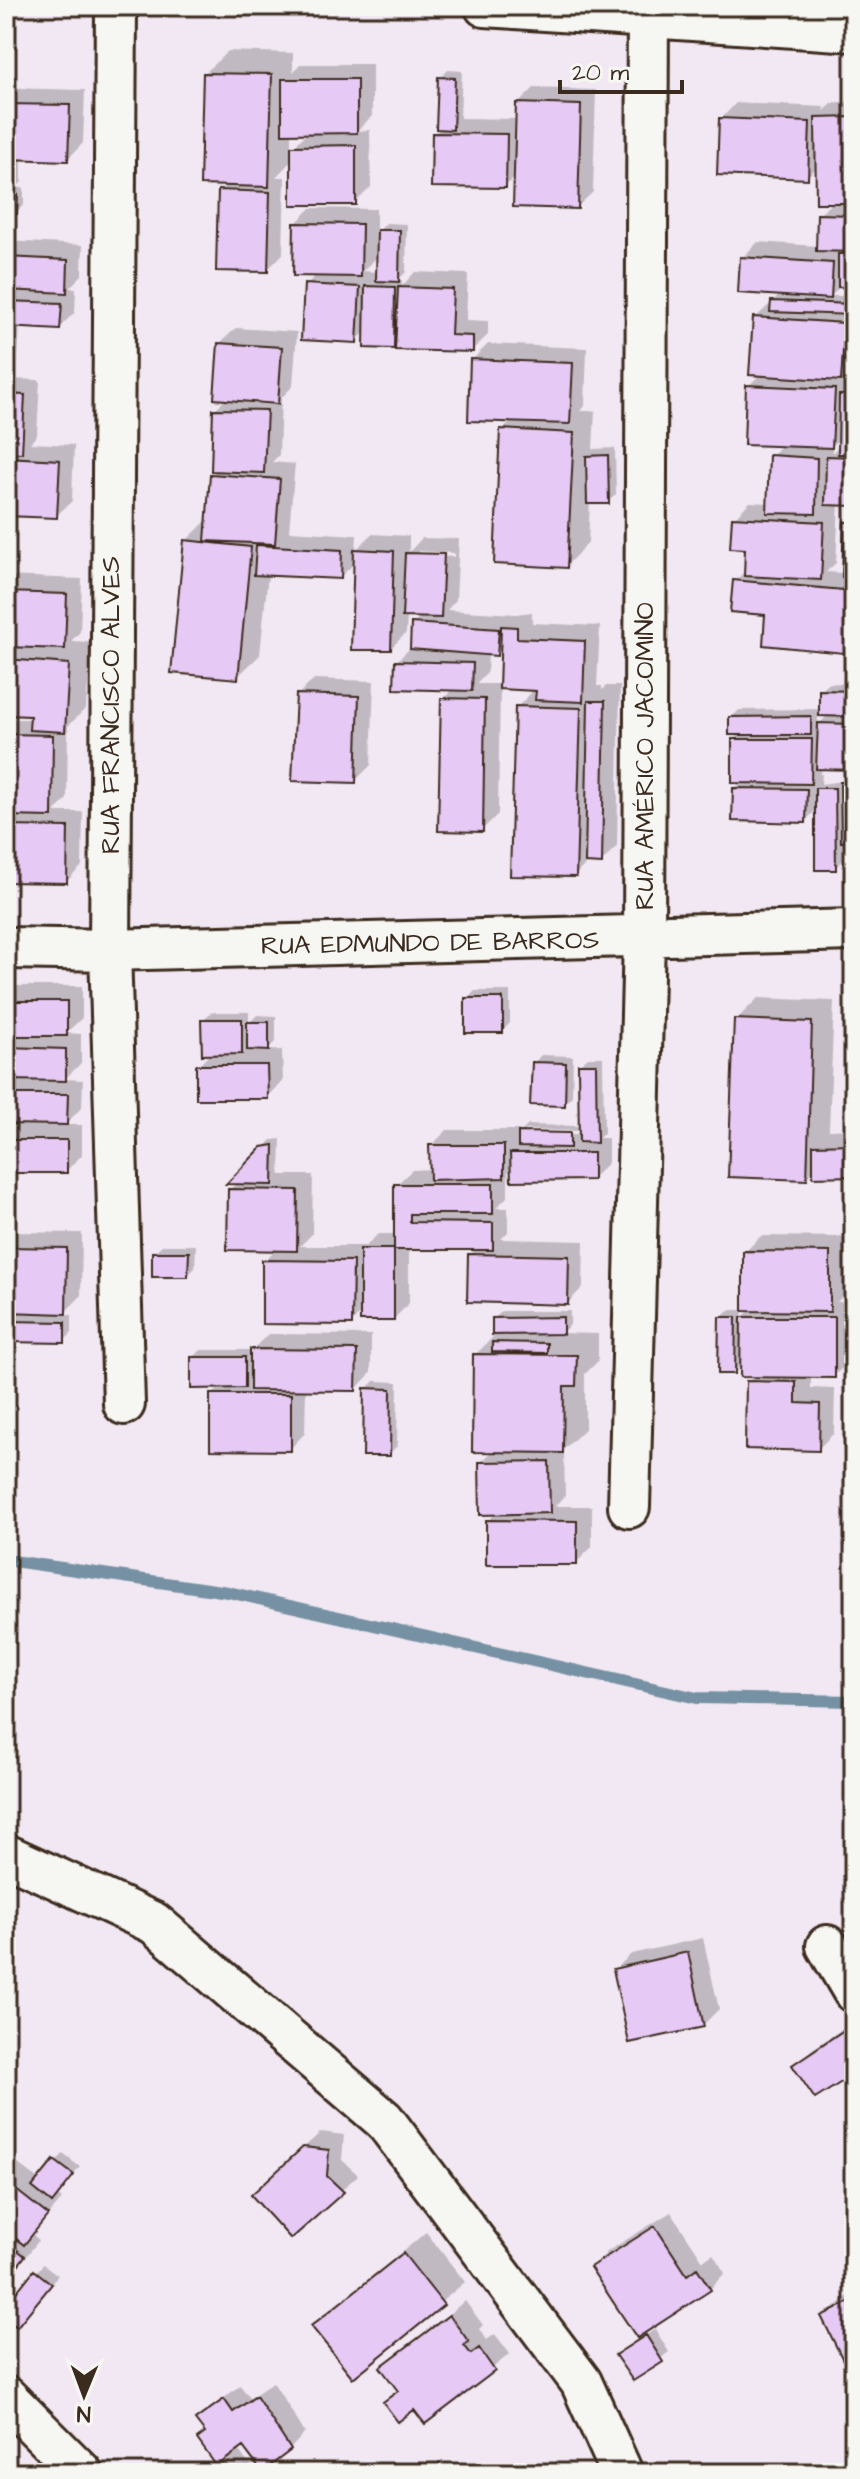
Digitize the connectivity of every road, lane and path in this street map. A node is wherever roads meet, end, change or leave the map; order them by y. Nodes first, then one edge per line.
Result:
1 (116, 6) edge
2 (485, 6) edge
3 (648, 12) edge
4 (854, 31) edge
5 (854, 930) edge
6 (644, 938) junction
7 (6, 948) edge
8 (110, 950) junction
9 (124, 1404) dead end
10 (629, 1507) dead end
11 (6, 1855) edge
12 (827, 1946) dead end
13 (854, 1992) edge
14 (6, 2397) edge
15 (82, 2473) edge
16 (622, 2473) edge

1 - 8 street, RUA FRANCISCO ALVES
2 - 3 street
3 - 4 street
3 - 6 street, RUA AMÉRICO JACOMINO
5 - 6 street, RUA EDMUNDO DE BARROS
6 - 8 street, RUA EDMUNDO DE BARROS
6 - 10 street, RUA AMÉRICO JACOMINO
7 - 8 street, RUA EDMUNDO DE BARROS
8 - 9 street, RUA FRANCISCO ALVES
11 - 16 street
12 - 13 street
14 - 15 street

